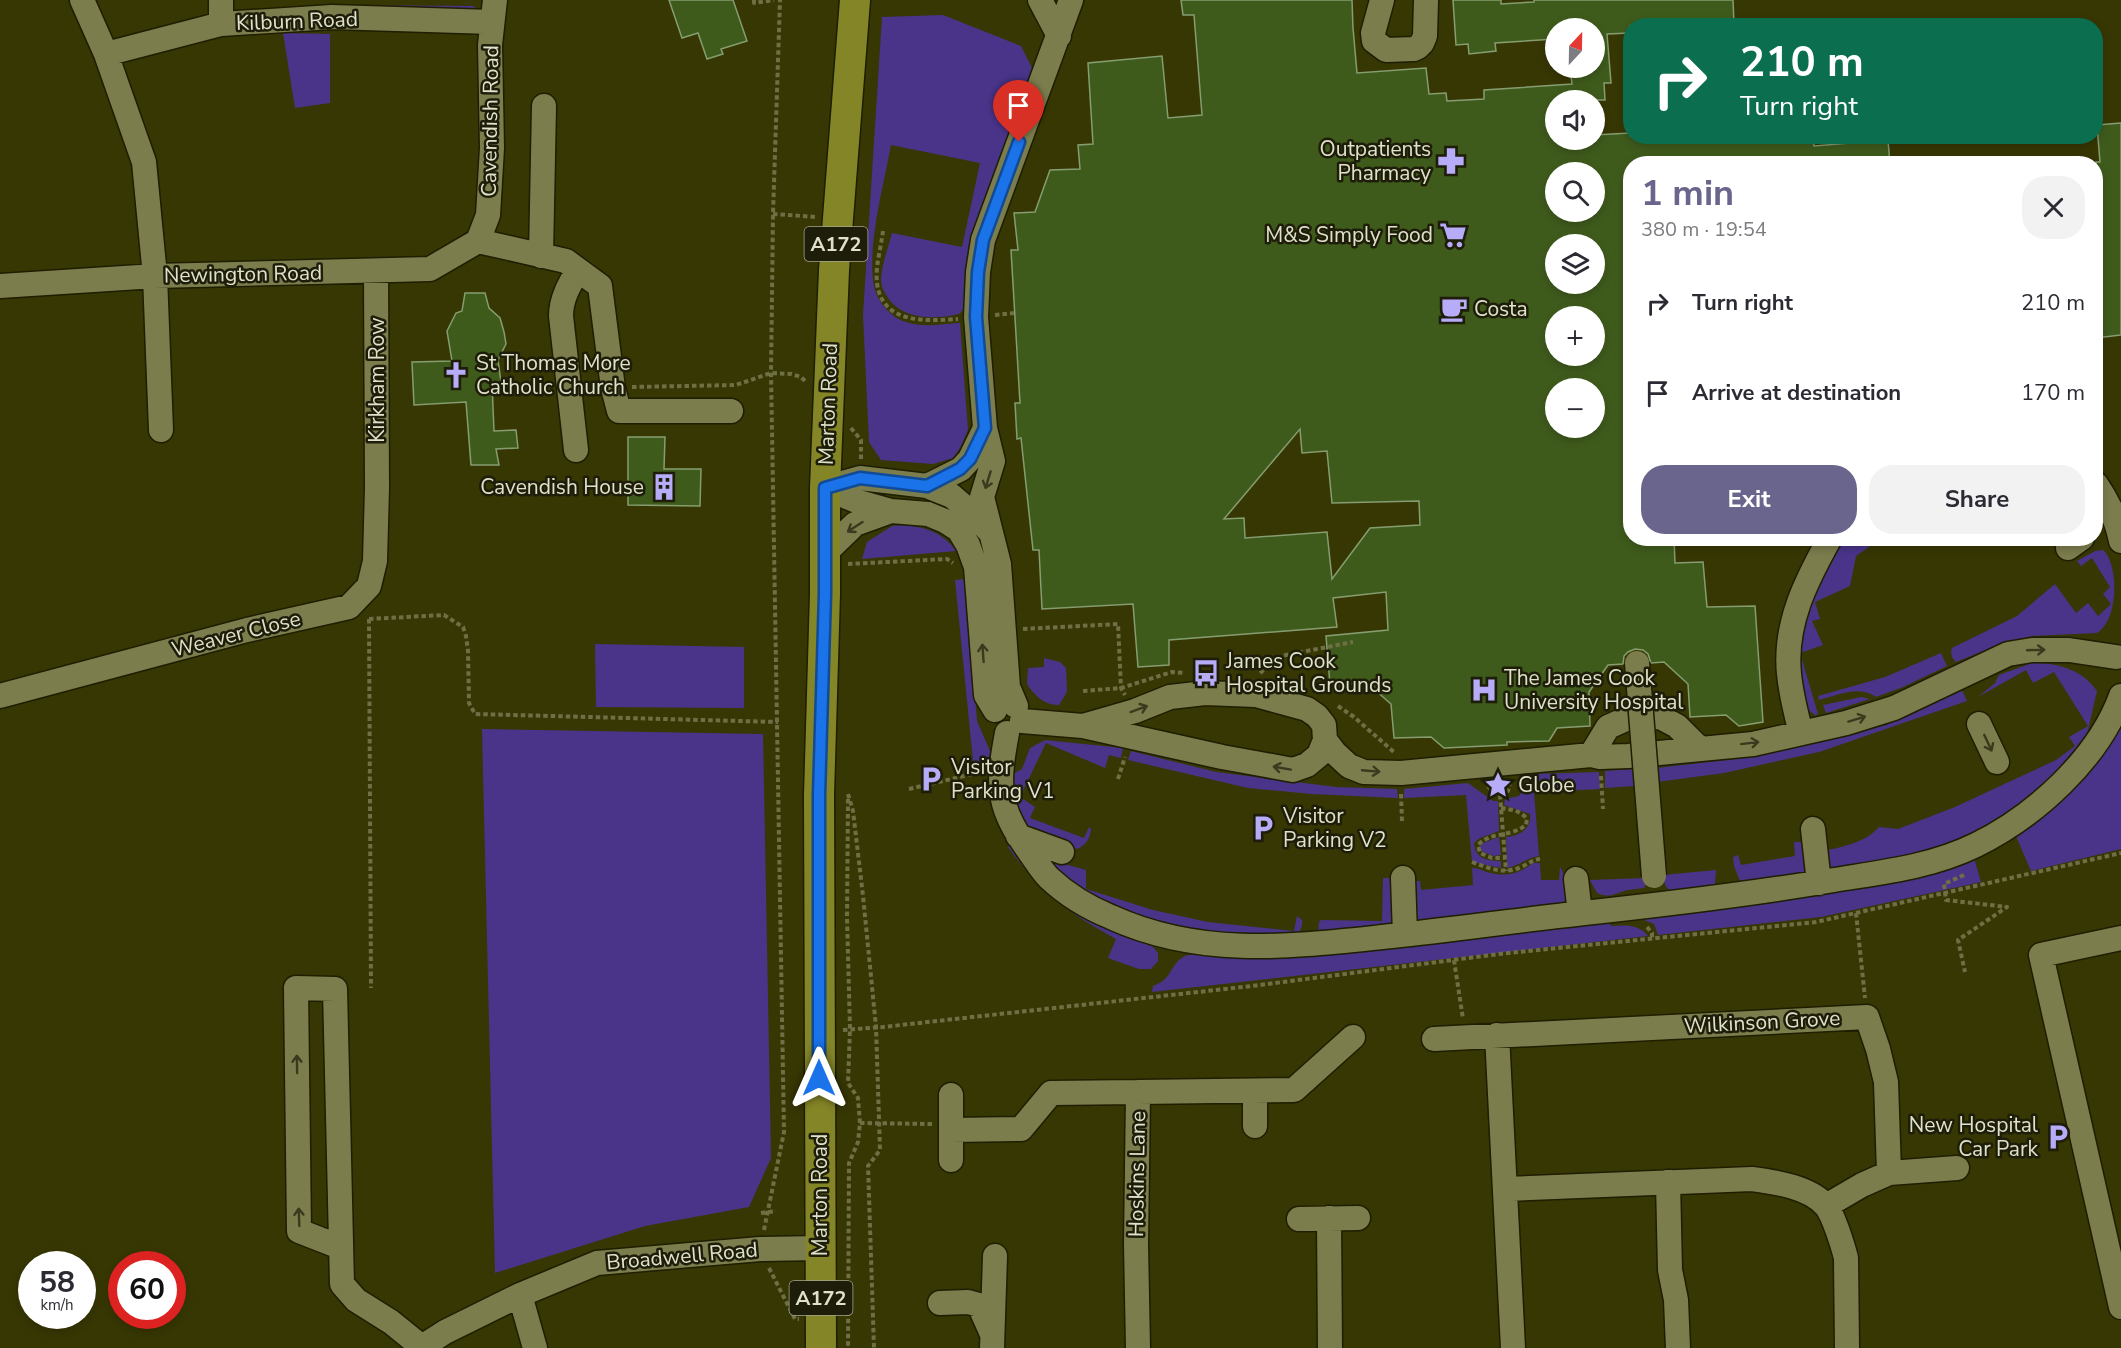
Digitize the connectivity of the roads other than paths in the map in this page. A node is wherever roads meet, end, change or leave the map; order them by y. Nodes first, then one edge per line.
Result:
1 (82, 0) edge
2 (855, 0) edge
3 (1040, 0) edge
4 (1071, 0) edge
5 (1382, 0) edge
6 (1426, 0) edge
7 (494, 11) edge
8 (221, 12) edge
9 (1059, 36) junction
10 (106, 54) junction
11 (544, 106) dead end
12 (478, 241) junction
13 (541, 256) junction
14 (578, 270) junction
15 (376, 271) junction
16 (155, 276) junction
17 (0, 286) edge
18 (731, 411) dead end
19 (985, 428) junction
20 (161, 430) dead end
21 (576, 450) dead end
22 (927, 486) junction
23 (825, 488) junction
24 (2103, 495) edge
25 (891, 511) junction
26 (2110, 518) edge
27 (991, 532) junction
28 (2121, 541) edge
29 (1825, 546) edge
30 (835, 561) junction
31 (362, 593) joint
32 (2119, 658) edge
33 (1637, 663) dead end
34 (0, 696) edge
35 (2121, 696) edge
36 (1010, 717) junction
37 (1979, 723) dead end
38 (1083, 726) junction
39 (1801, 734) junction
40 (1326, 740) junction
41 (1699, 748) junction
42 (1591, 755) junction
43 (1997, 762) dead end
44 (1813, 829) dead end
45 (1018, 836) junction
46 (1062, 852) dead end
47 (1402, 878) dead end
48 (1576, 879) dead end
49 (1819, 883) junction
50 (1658, 904) junction
51 (1580, 913) junction
52 (1405, 934) junction
53 (2121, 938) edge
54 (1497, 1035) junction
55 (1353, 1037) dead end
56 (1434, 1039) dead end
57 (1138, 1092) junction
58 (1255, 1092) junction
59 (951, 1095) dead end
60 (338, 1118) junction
61 (297, 1122) junction
62 (1255, 1126) dead end
63 (951, 1127) junction
64 (951, 1160) dead end
65 (1957, 1168) dead end
66 (1889, 1173) junction
67 (1668, 1182) junction
68 (1505, 1190) junction
69 (1826, 1206) junction
70 (1329, 1218) junction
71 (1358, 1218) dead end
72 (1299, 1219) dead end
73 (340, 1247) junction
74 (820, 1248) junction
75 (995, 1256) dead end
76 (520, 1295) junction
77 (940, 1303) dead end
78 (2121, 1307) edge
79 (992, 1341) edge
80 (421, 1348) edge
81 (536, 1348) edge
82 (821, 1348) edge
83 (1138, 1348) edge
84 (1330, 1348) edge
85 (1513, 1348) edge
86 (1678, 1348) edge
87 (1847, 1348) edge

1 - 10 street
2 - 23 main road, Marton Road / A172
3 - 9 street
4 - 9 street
5 - 6 street
7 - 8 street, Kilburn Road
7 - 12 street, Cavendish Road
8 - 10 street, Kilburn Road
9 - 19 street
10 - 16 street
11 - 13 street
12 - 13 street
12 - 15 street, Newington Road
13 - 14 street
14 - 18 street
14 - 21 street
15 - 16 street, Newington Road
15 - 31 street, Kirkham Row
16 - 17 street, Newington Road
16 - 20 street
19 - 22 street
19 -> 27 street
22 - 23 street
22 - 27 street
23 - 25 street
23 - 30 main road, Marton Road / A172
24 - 26 street
25 -> 30 street
36 -> 25 street
26 - 28 street
27 - 36 street
29 - 39 street
30 - 74 main road, Marton Road / A172
31 - 34 street, Weaver Close
39 -> 32 street
33 - 50 street, bridge
35 - 49 street
36 - 38 street
36 - 45 street
37 -> 43 street
40 -> 38 street
38 -> 40 street
41 -> 39 street
40 -> 42 street
41 - 42 street
41 - 42 street
44 - 49 street
45 - 46 street
45 - 52 street
47 - 52 street
48 - 51 street
49 - 50 street
50 - 51 street
51 - 52 street
53 - 78 street
54 - 56 street, Wilkinson Grove
54 - 66 street, Wilkinson Grove
54 - 68 street
55 - 58 street, Hoskins Lane
57 - 58 street, Hoskins Lane
57 - 63 street
57 - 83 street, Hoskins Lane
58 - 62 street
59 - 63 street
60 - 61 street
61 -> 60 street
60 - 73 street
73 -> 61 street
63 - 64 street
65 - 66 street
66 - 69 street
67 - 68 street
67 - 69 street
67 - 86 street
68 - 85 street
69 - 87 street
70 - 71 street
70 - 72 street
70 - 84 street
73 - 80 street
74 - 76 street, Broadwell Road
74 - 82 main road, Marton Road / A172
75 - 79 street
76 - 80 street, Broadwell Road
76 - 81 street
77 - 79 street

